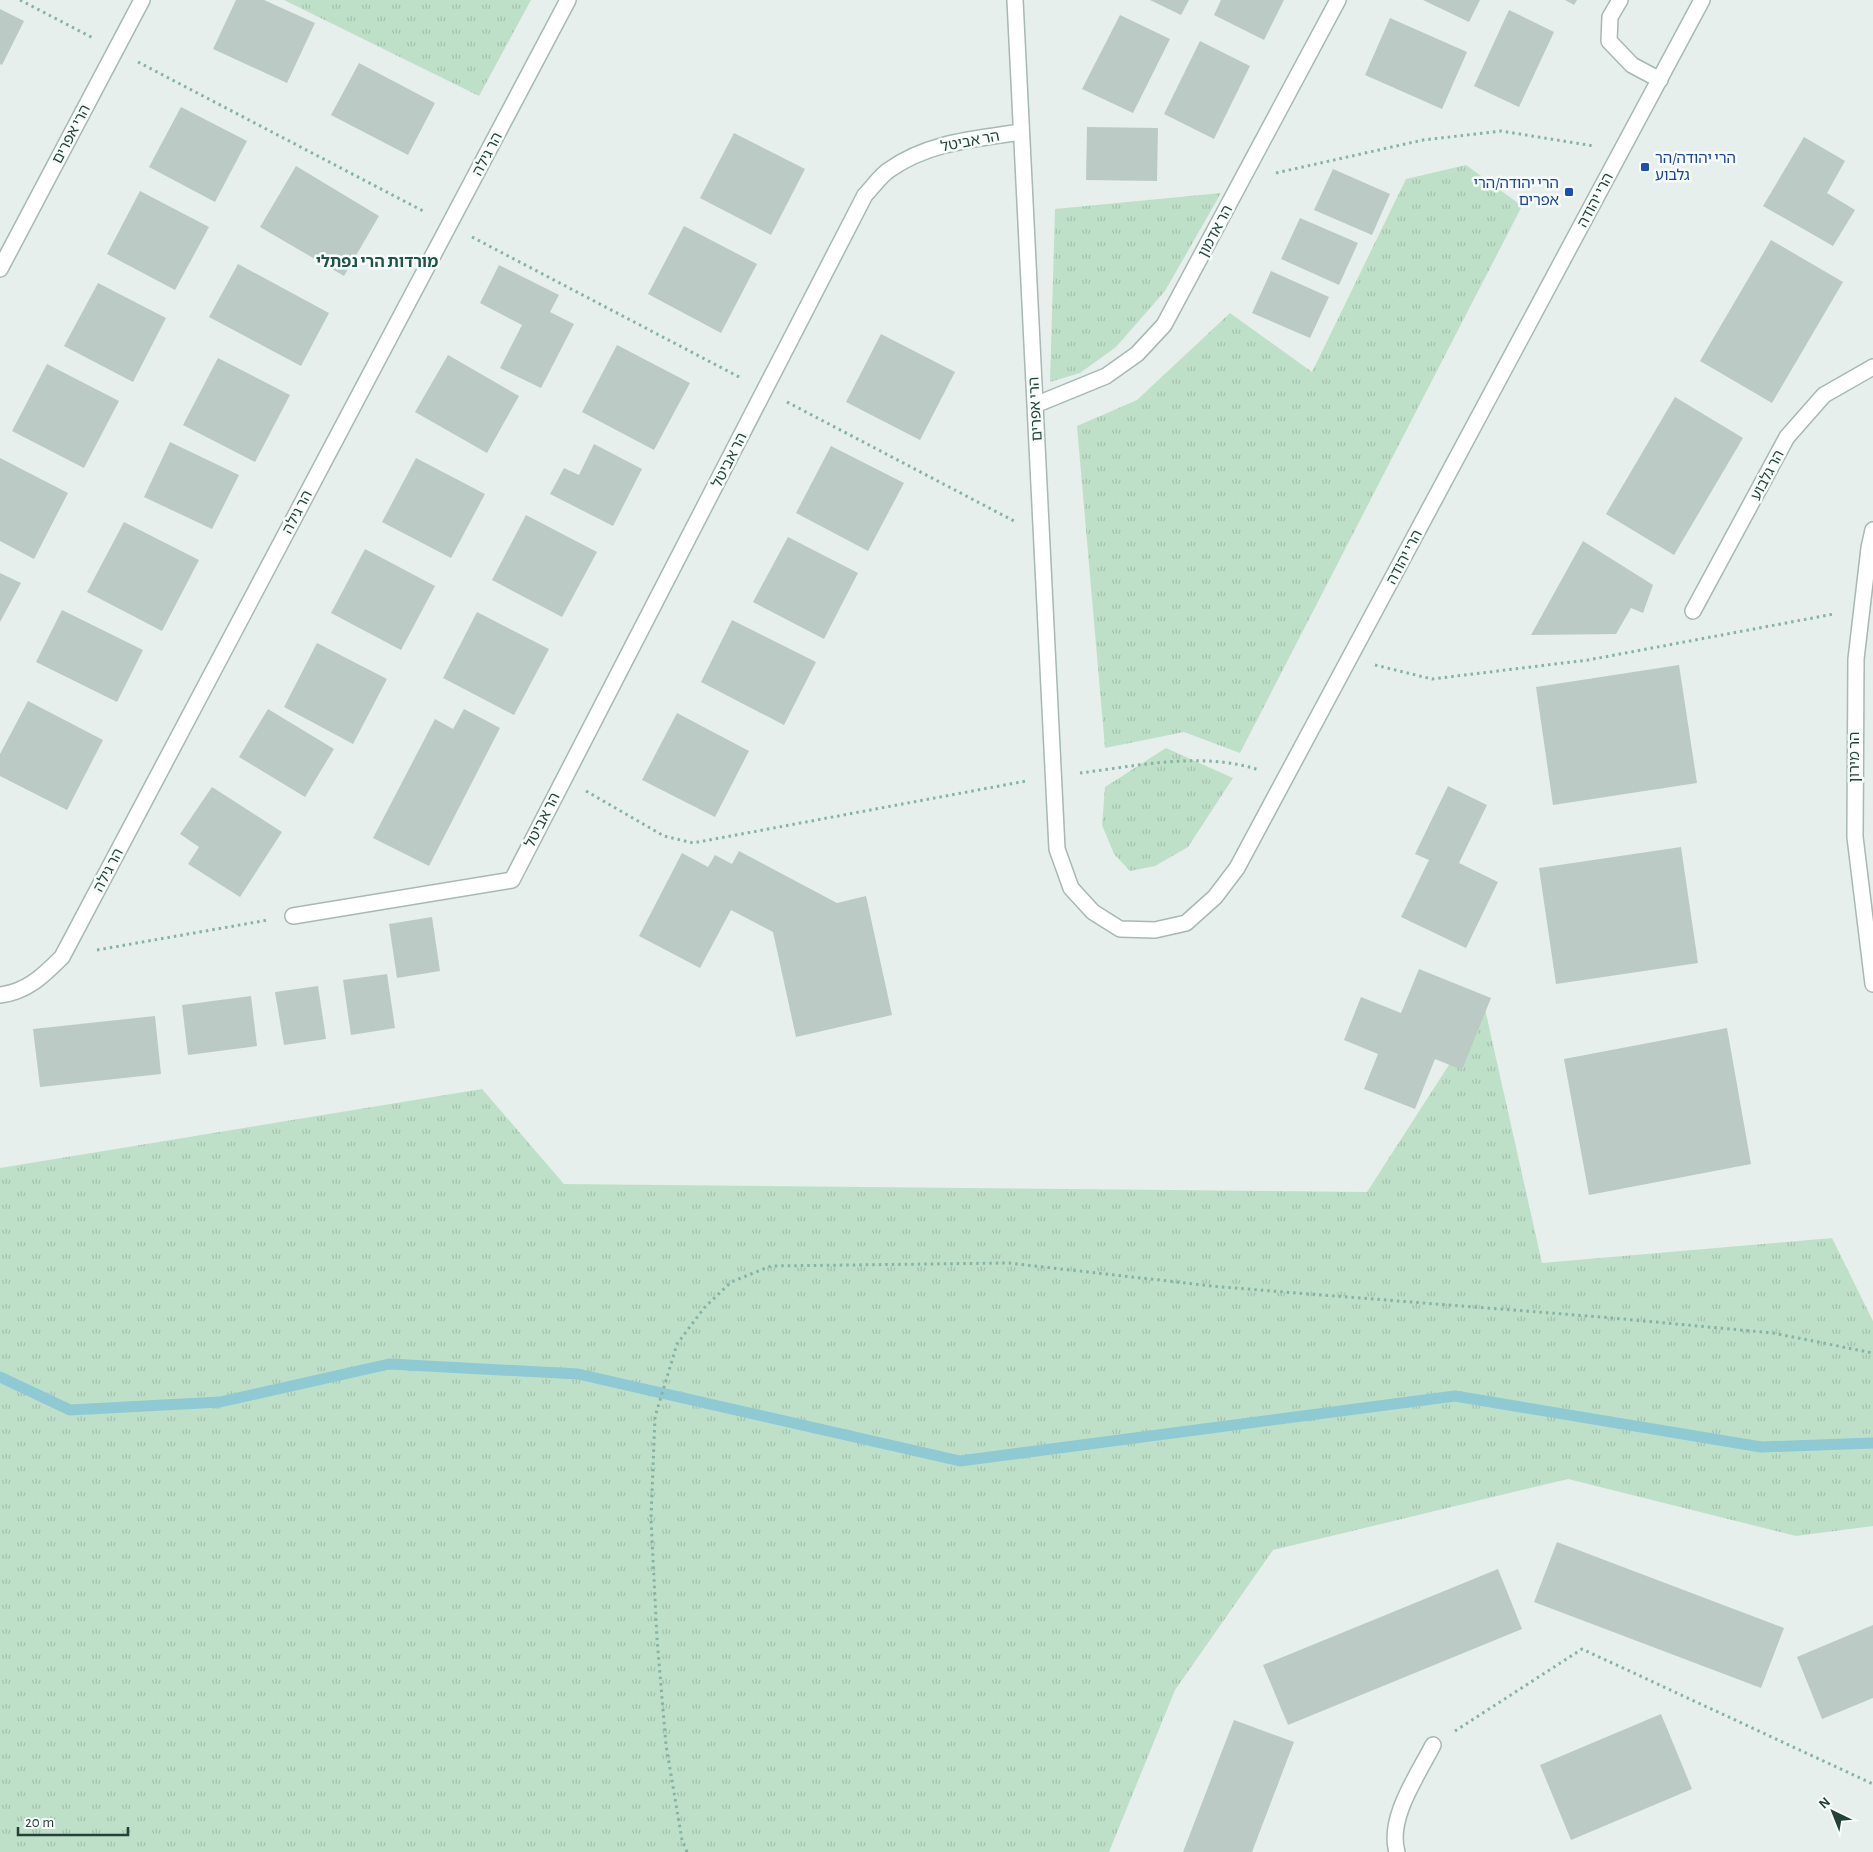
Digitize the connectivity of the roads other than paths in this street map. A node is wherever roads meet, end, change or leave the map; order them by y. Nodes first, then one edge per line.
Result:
1 (142, 0) edge
2 (568, 0) edge
3 (1015, 0) edge
4 (1338, 0) edge
5 (1620, 0) edge
6 (1702, 0) edge
7 (1660, 80) junction
8 (1021, 132) junction
9 (0, 269) edge
10 (1873, 367) edge
11 (1035, 405) junction
12 (1873, 530) edge
13 (1693, 611) dead end
14 (1054, 817) joint
15 (293, 916) road end
16 (1873, 984) edge
17 (0, 995) edge
18 (1433, 1746) road end
19 (1397, 1852) edge

1 - 9 street, הרי אפרים
2 - 17 street, הר גילה
3 - 8 street, הרי אפרים
4 - 11 street, הר אדמון
5 - 7 street
6 - 7 street, הרי יהודה
7 - 14 street, הרי יהודה
8 - 11 street, הרי אפרים
8 - 15 street, הר אביטל
10 - 13 street, הר גלבוע
11 - 14 street, הרי אפרים
12 - 16 street, הר מירון
18 - 19 street

